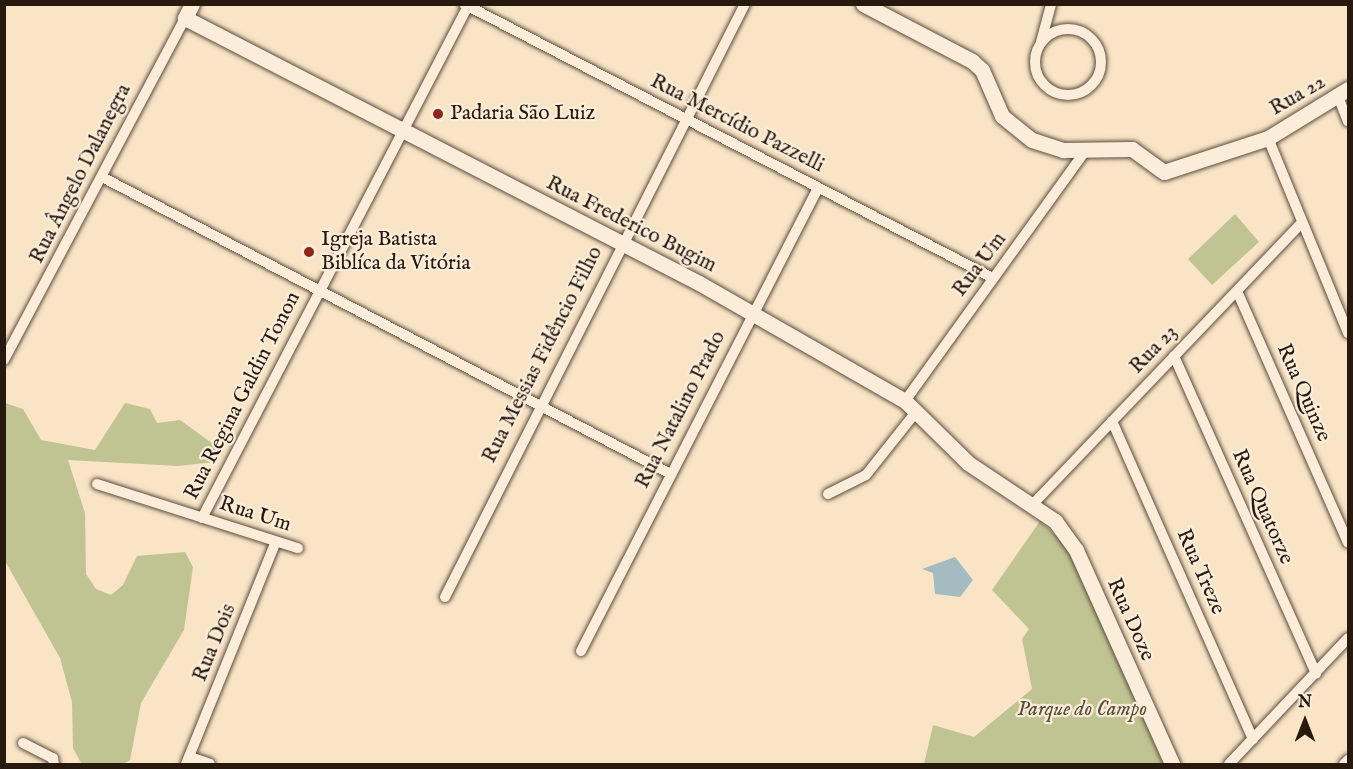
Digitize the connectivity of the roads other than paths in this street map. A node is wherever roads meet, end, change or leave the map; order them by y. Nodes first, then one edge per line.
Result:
1 (746, 4) edge
2 (863, 4) edge
3 (1051, 4) edge
4 (467, 5) edge
5 (189, 11) edge
6 (1041, 42) junction
7 (1344, 94) edge
8 (687, 120) junction
9 (1348, 121) edge
10 (402, 131) junction
11 (1268, 138) junction
12 (1085, 152) junction
13 (102, 177) junction
14 (818, 188) junction
15 (1301, 224) junction
16 (622, 243) junction
17 (993, 278) junction
18 (320, 290) junction
19 (1237, 291) junction
20 (753, 312) junction
21 (1348, 333) edge
22 (1174, 356) junction
23 (4, 360) edge
24 (905, 401) junction
25 (538, 404) junction
26 (916, 412) junction
27 (1112, 421) junction
28 (669, 473) junction
29 (97, 484) dead end
30 (828, 494) dead end
31 (1034, 503) junction
32 (202, 518) junction
33 (1348, 543) edge
34 (275, 544) junction
35 (298, 548) dead end
36 (445, 597) dead end
37 (1348, 638) edge
38 (581, 651) dead end
39 (1316, 674) junction
40 (1253, 738) junction
41 (22, 743) dead end
42 (1348, 760) edge
43 (188, 761) edge
44 (54, 765) edge
45 (210, 765) edge
46 (1172, 765) edge
47 (1229, 765) edge
48 (1344, 765) edge

1 - 8 street, Rua Messias Fidêncio Filho
2 - 12 street
3 - 6 street
4 - 8 street, Rua Mercídio Pazzelli
4 - 10 street, Rua Regina Galdin Tonon
5 - 10 street, Rua Frederico Bugim
5 - 13 street, Rua Ângelo Dalanegra
6 - 6 street
7 - 9 street
7 - 11 street, Rua 22
8 - 14 street, Rua Mercídio Pazzelli
8 - 16 street, Rua Messias Fidêncio Filho
10 - 16 street, Rua Frederico Bugim
10 - 18 street, Rua Regina Galdin Tonon
11 - 12 street, Rua 22
11 - 15 street
12 - 17 street, Rua Um
13 - 18 street
13 - 23 street, Rua Ângelo Dalanegra
14 - 17 street, Rua Mercídio Pazzelli
14 - 20 street, Rua Natalino Prado
15 - 19 street, Rua 23
15 - 21 street
16 - 20 street, Rua Frederico Bugim
16 - 25 street, Rua Messias Fidêncio Filho
17 - 24 street, Rua Um
18 - 25 street
18 - 32 street, Rua Regina Galdin Tonon
19 - 22 street, Rua 23
19 - 33 street, Rua Quinze
20 - 24 street, Rua Frederico Bugim
20 - 28 street, Rua Natalino Prado
22 - 27 street, Rua 23
22 - 39 street, Rua Quatorze
24 - 26 street, Rua Frederico Bugim
25 - 28 street
25 - 36 street, Rua Messias Fidêncio Filho
26 - 30 street
26 - 31 street, Rua Frederico Bugim
27 - 31 street, Rua 23
27 - 40 street, Rua Treze
28 - 38 street, Rua Natalino Prado
29 - 32 street, Rua Um
31 - 46 street, Rua Doze
32 - 34 street, Rua Um
34 - 35 street, Rua Um
34 - 43 street, Rua Dois
37 - 39 street
39 - 40 street
40 - 47 street
41 - 44 street
42 - 48 street
43 - 45 street, Rua Dois

